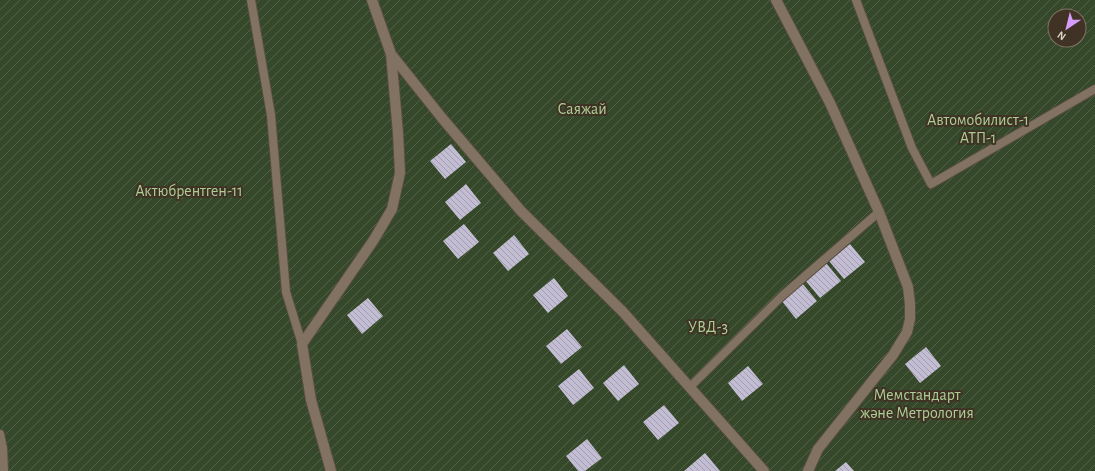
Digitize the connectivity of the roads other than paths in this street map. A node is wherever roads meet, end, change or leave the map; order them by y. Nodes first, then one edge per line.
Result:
1 (250, 0) edge
2 (372, 0) edge
3 (776, 0) edge
4 (856, 0) edge
5 (391, 54) junction
6 (1095, 89) edge
7 (879, 212) junction
8 (302, 344) junction
9 (690, 387) junction
10 (0, 434) edge
11 (4, 471) edge
12 (331, 471) edge
13 (764, 471) edge
14 (808, 471) edge

1 - 8 lane
2 - 5 street
3 - 7 street
4 - 6 lane
5 - 8 street
5 - 9 street
7 - 9 lane
7 - 14 street
8 - 12 street
9 - 13 street
10 - 11 lane

